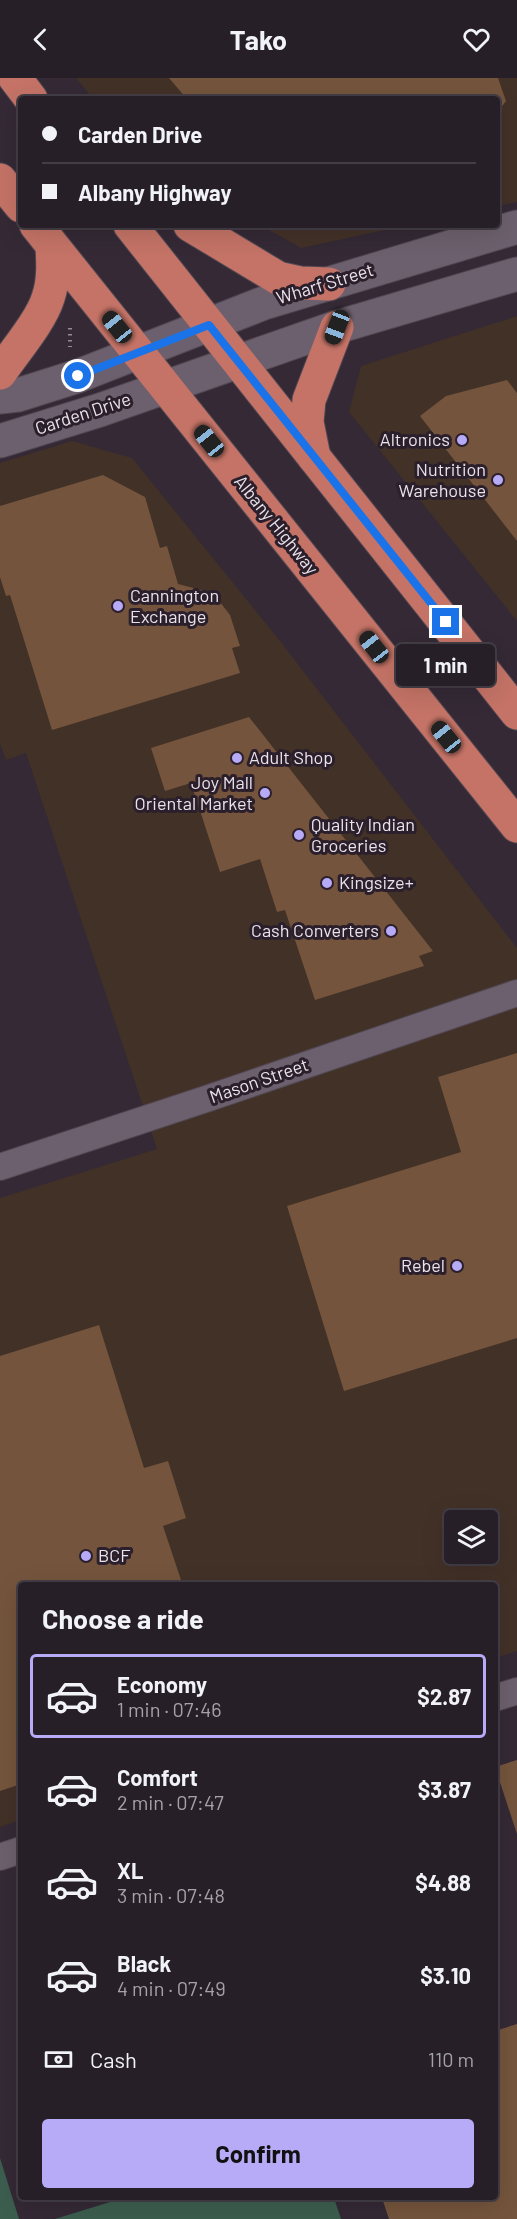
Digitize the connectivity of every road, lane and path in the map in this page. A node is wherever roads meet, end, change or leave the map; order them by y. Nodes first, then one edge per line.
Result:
1 (15, 78) edge
2 (29, 96) edge
3 (0, 180) edge
4 (18, 202) edge
5 (517, 227) edge
6 (132, 228) edge
7 (195, 228) edge
8 (44, 236) edge
9 (517, 274) edge
10 (329, 284) junction
11 (209, 325) junction
12 (337, 327) junction
13 (70, 328) dead end
14 (70, 351) dead end
15 (138, 352) junction
16 (238, 361) junction
17 (0, 373) edge
18 (165, 387) junction
19 (0, 397) edge
20 (0, 441) edge
21 (314, 458) junction
22 (517, 713) edge
23 (517, 826) edge
24 (517, 993) edge
25 (0, 1167) edge
26 (517, 1691) edge
27 (498, 1697) edge
28 (18, 1851) edge
29 (0, 1857) edge

1 - 2 highway
3 - 4 highway
5 - 10 main road, Wharf Street
6 - 11 highway
7 - 10 highway
8 - 15 highway, Albany Highway
8 - 17 highway
9 - 12 main road
10 - 11 main road, Wharf Street
11 - 15 main road, Wharf Street
11 - 16 highway
12 - 16 main road
12 - 21 highway
13 - 14 path
15 - 18 highway, Albany Highway
15 - 19 main road
16 - 18 main road
16 - 21 highway
18 - 20 main road, Carden Drive
18 - 23 highway, Albany Highway
21 - 22 highway
24 - 25 street, Mason Street
26 - 27 street
28 - 29 street

